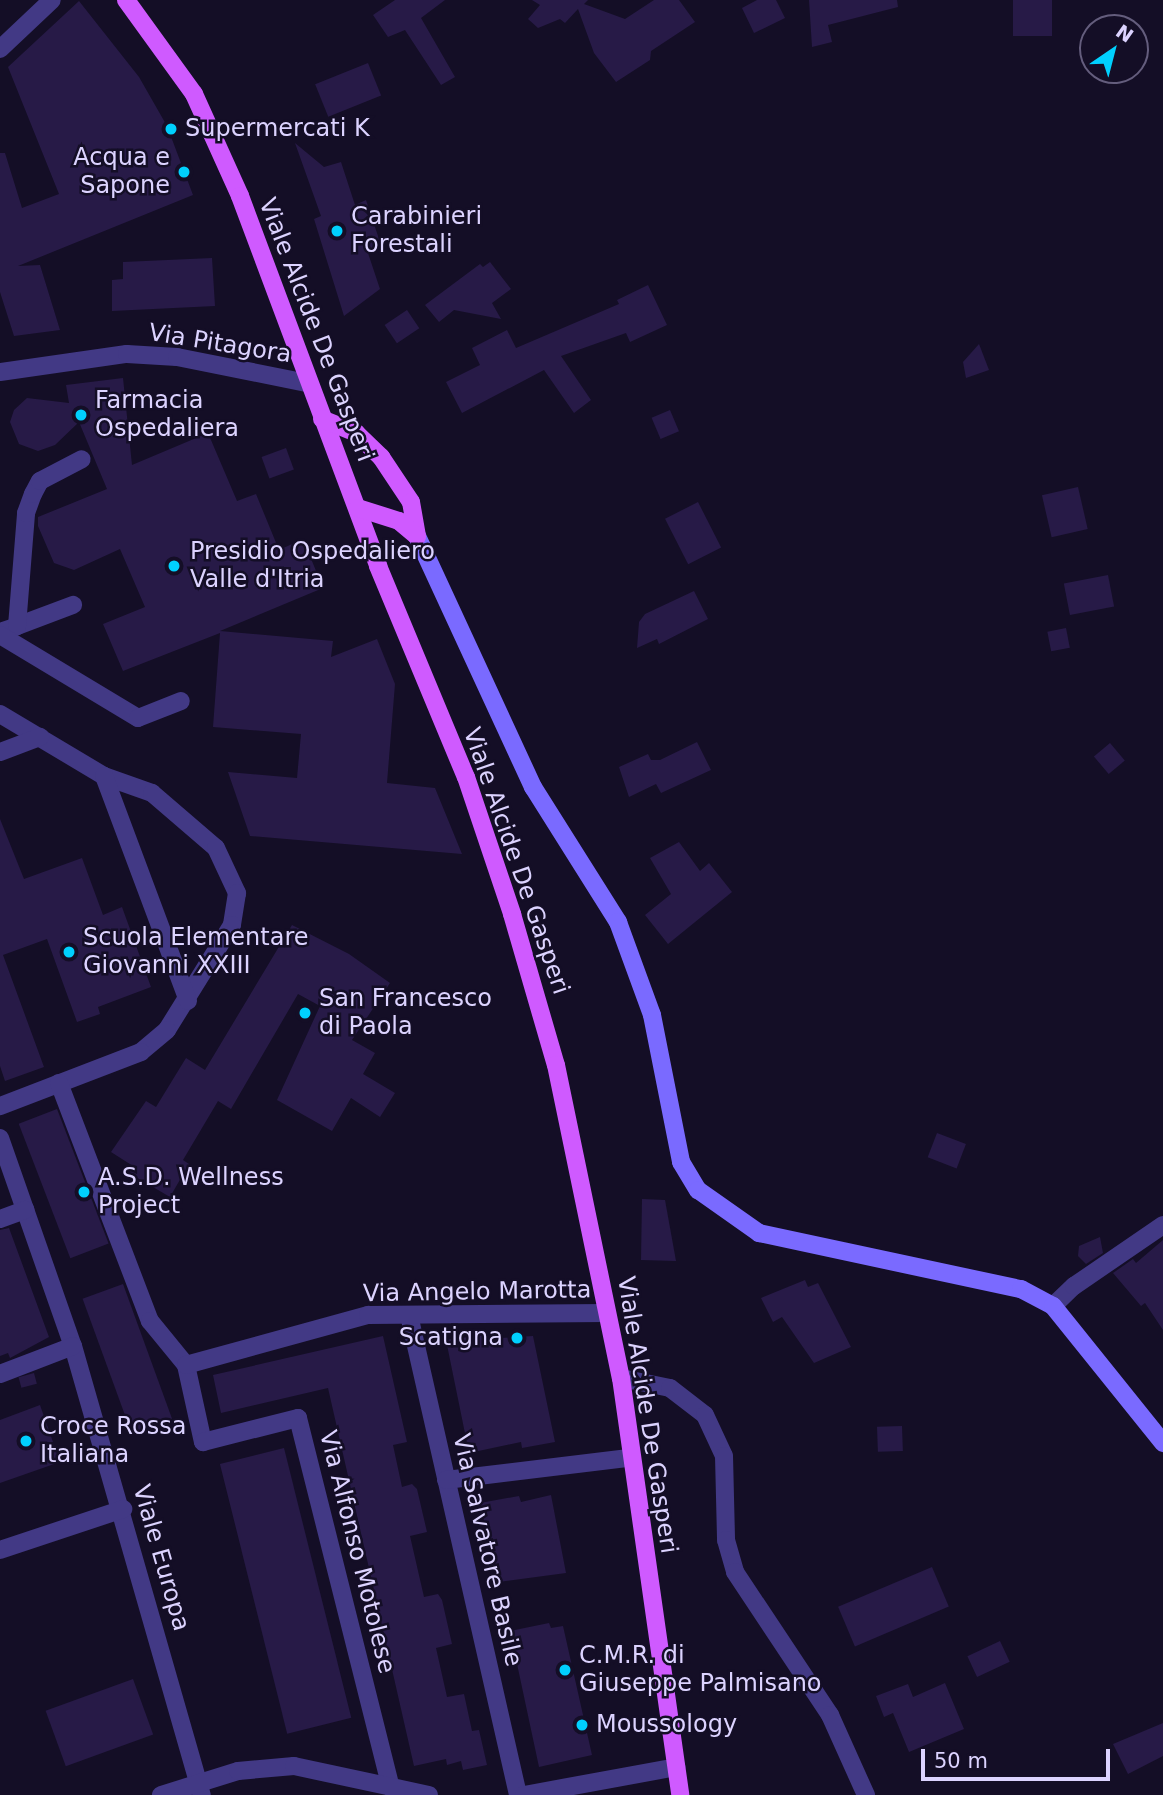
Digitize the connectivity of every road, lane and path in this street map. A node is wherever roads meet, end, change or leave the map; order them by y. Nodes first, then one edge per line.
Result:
1 (52, 0) edge
2 (126, 0) edge
3 (0, 49) edge
4 (0, 372) edge
5 (307, 383) junction
6 (322, 419) junction
7 (82, 459) dead end
8 (358, 509) junction
9 (417, 536) junction
10 (72, 605) dead end
11 (6, 631) edge
12 (181, 701) dead end
13 (0, 714) edge
14 (40, 737) junction
15 (0, 752) edge
16 (104, 776) junction
17 (188, 1001) junction
18 (59, 1083) junction
19 (0, 1106) edge
20 (0, 1138) edge
21 (25, 1210) junction
22 (0, 1219) edge
23 (1163, 1225) edge
24 (1053, 1306) junction
25 (607, 1313) junction
26 (410, 1315) junction
27 (74, 1346) junction
28 (186, 1365) junction
29 (0, 1374) edge
30 (621, 1378) junction
31 (1163, 1443) edge
32 (629, 1458) junction
33 (446, 1480) junction
34 (123, 1509) junction
35 (0, 1550) edge
36 (676, 1767) junction
37 (360, 1777) junction
38 (391, 1787) junction
39 (199, 1788) edge
40 (535, 1794) edge
41 (161, 1795) edge
42 (367, 1795) edge
43 (429, 1795) edge
44 (518, 1795) edge
45 (680, 1795) edge
46 (866, 1795) edge

1 - 3 street
2 - 5 main road, Viale Alcide De Gasperi
4 - 5 street, Via Pitagora
5 - 6 main road, Viale Alcide De Gasperi
6 - 8 main road, Viale Alcide De Gasperi
6 - 9 main road
7 - 11 street
8 - 9 main road
8 - 25 main road, Viale Alcide De Gasperi
9 - 24 main road
10 - 11 street
11 - 12 street
13 - 14 street
14 - 15 street
14 - 16 street
16 - 17 street
16 - 17 street
17 - 18 street
18 - 19 street
18 - 28 street
20 - 21 street, Viale Europa
21 - 22 street
21 - 27 street, Viale Europa
23 - 24 street
24 - 31 main road
25 - 26 street, Via Angelo Marotta
25 - 30 main road, Viale Alcide De Gasperi
26 - 28 street, Via Angelo Marotta
26 - 33 street, Via Salvatore Basile
27 - 29 street
27 - 34 street, Viale Europa
28 - 38 street, Via Alfonso Motolese
30 - 32 main road, Viale Alcide De Gasperi
30 - 46 street
32 - 33 street
32 - 36 main road, Viale Alcide De Gasperi
33 - 44 street, Via Salvatore Basile
34 - 35 street
34 - 39 street, Viale Europa
36 - 40 street
36 - 45 main road, Viale Alcide De Gasperi
37 - 38 street
37 - 39 street
37 - 42 street
38 - 43 street
39 - 41 street

